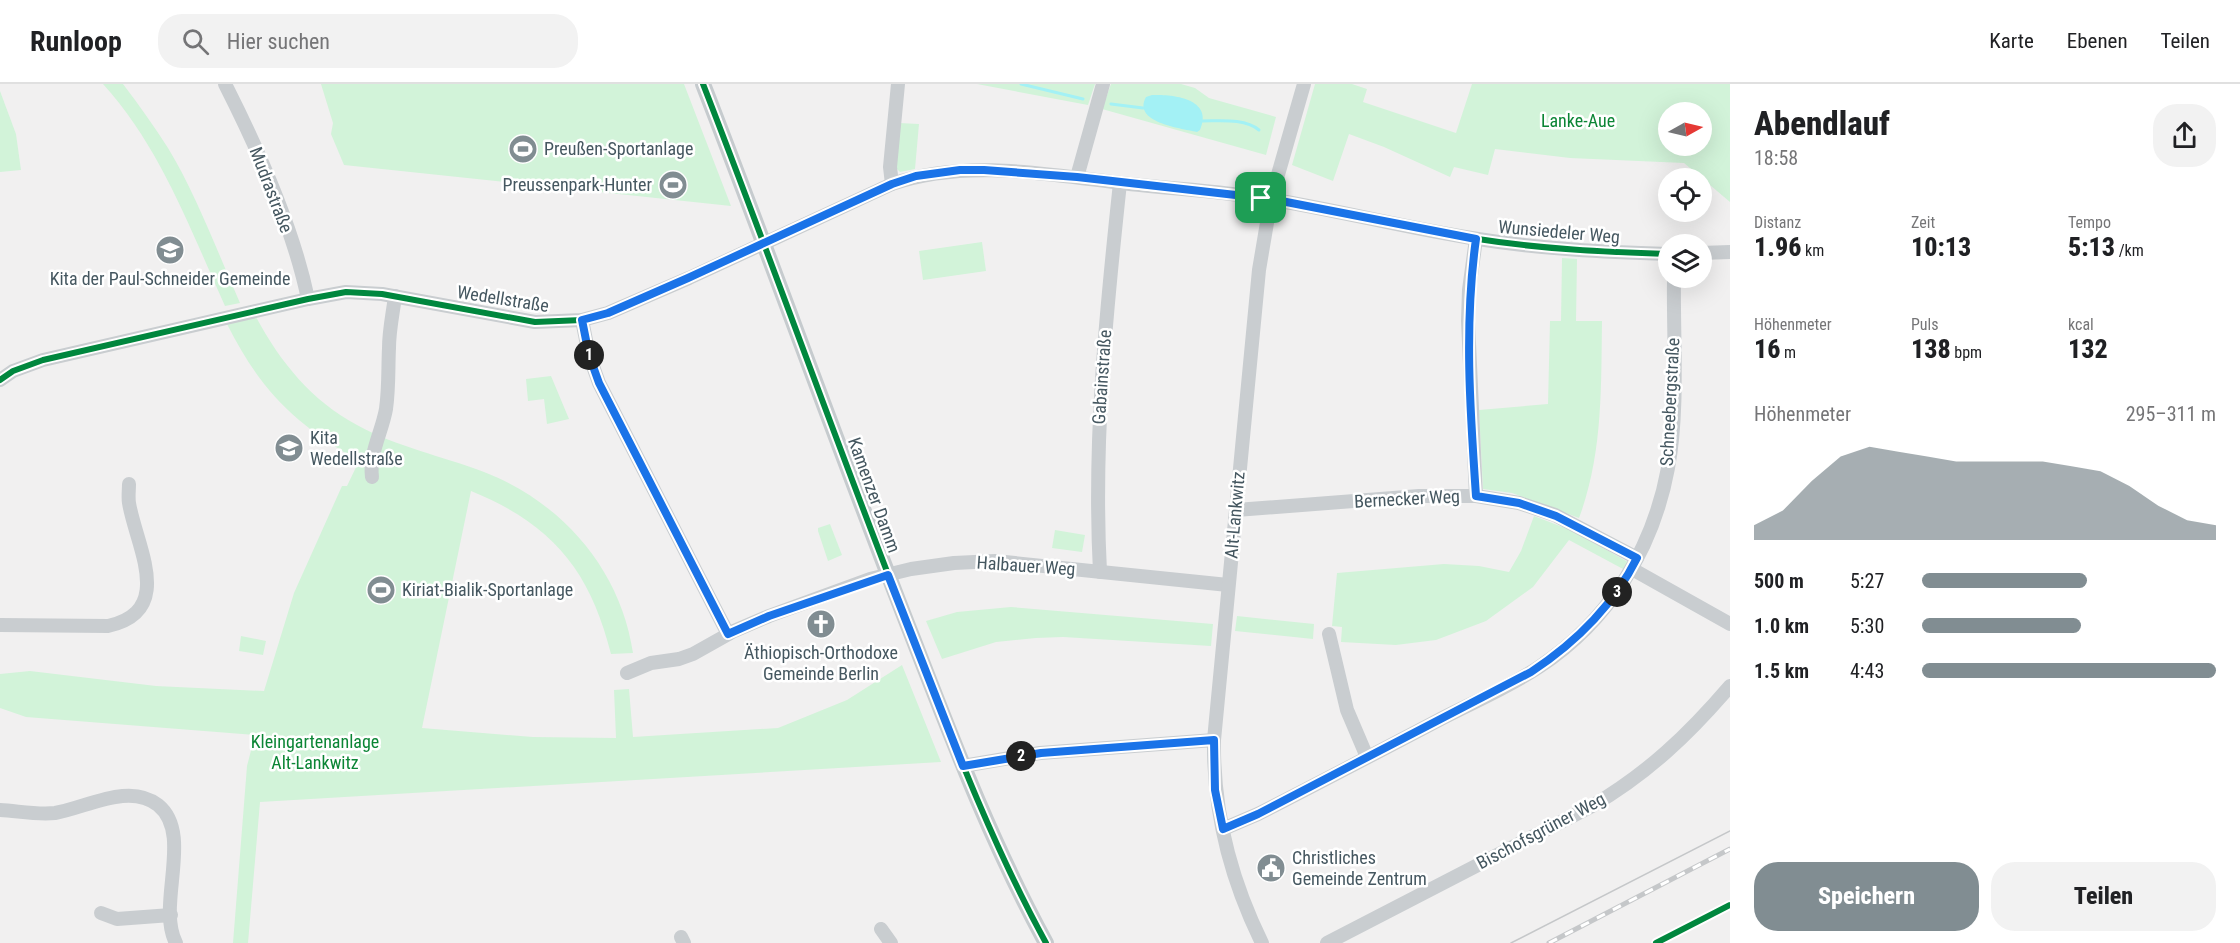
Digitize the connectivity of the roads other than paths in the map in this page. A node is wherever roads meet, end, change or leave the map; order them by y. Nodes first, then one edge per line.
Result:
1 (225, 84) edge
2 (703, 84) edge
3 (898, 84) edge
4 (1103, 84) edge
5 (1304, 84) edge
6 (1077, 177) junction
7 (1120, 183) junction
8 (892, 184) junction
9 (1271, 199) junction
10 (1476, 239) junction
11 (764, 243) junction
12 (1730, 252) edge
13 (1712, 253) edge
14 (1658, 254) edge
15 (1674, 288) edge
16 (395, 296) junction
17 (308, 299) junction
18 (582, 320) junction
19 (0, 380) edge
20 (372, 477) dead end
21 (129, 484) dead end
22 (1476, 496) junction
23 (1236, 510) junction
24 (1634, 564) junction
25 (1101, 572) junction
26 (888, 575) junction
27 (1228, 585) junction
28 (1730, 624) edge
29 (0, 625) edge
30 (728, 634) junction
31 (1329, 634) dead end
32 (627, 673) dead end
33 (1730, 686) edge
34 (1214, 740) junction
35 (1367, 757) junction
36 (963, 766) junction
37 (0, 810) edge
38 (1223, 829) junction
39 (101, 913) dead end
40 (171, 915) junction
41 (881, 929) dead end
42 (177, 943) edge
43 (891, 943) edge
44 (1046, 943) edge
45 (1262, 943) edge
46 (1327, 943) edge

1 - 17 street, Mudrastraße
2 - 11 main road, Kamenzer Damm
3 - 8 street
4 - 6 street
5 - 9 street, Alt-Lankwitz
6 - 7 street, Wedellstraße
6 - 8 street, Wedellstraße
7 - 9 street, Wedellstraße
7 - 25 street, Gabainstraße
8 - 11 street, Wedellstraße
9 - 10 street, Wunsiedeler Weg
9 - 23 street, Alt-Lankwitz
10 - 14 street, Wunsiedeler Weg
10 - 22 street
11 - 18 street, Wedellstraße
11 - 26 main road, Kamenzer Damm
12 - 13 street
15 - 24 street, Schneebergstraße
16 - 17 street, Wedellstraße
16 - 18 street, Wedellstraße
16 - 20 street
17 - 19 street, Wedellstraße
18 - 30 street
21 - 29 street
22 - 23 street, Bernecker Weg
22 - 24 street, Bernecker Weg
23 - 27 street, Alt-Lankwitz
24 - 28 street, Bernecker Weg
24 - 35 street, Schneebergstraße
25 - 26 street, Halbauer Weg
25 - 27 street, Halbauer Weg
26 - 30 street, Halbauer Weg
26 - 36 main road, Kamenzer Damm
27 - 34 street, Alt-Lankwitz
30 - 32 street, Halbauer Weg
31 - 35 street
33 - 46 street, Bischofsgrüner Weg
34 - 36 street
34 - 38 street, Alt-Lankwitz
35 - 38 street, Schneebergstraße
36 - 44 main road, Kamenzer Damm
37 - 40 street
38 - 45 street, Alt-Lankwitz
39 - 40 street
40 - 42 street
41 - 43 street

